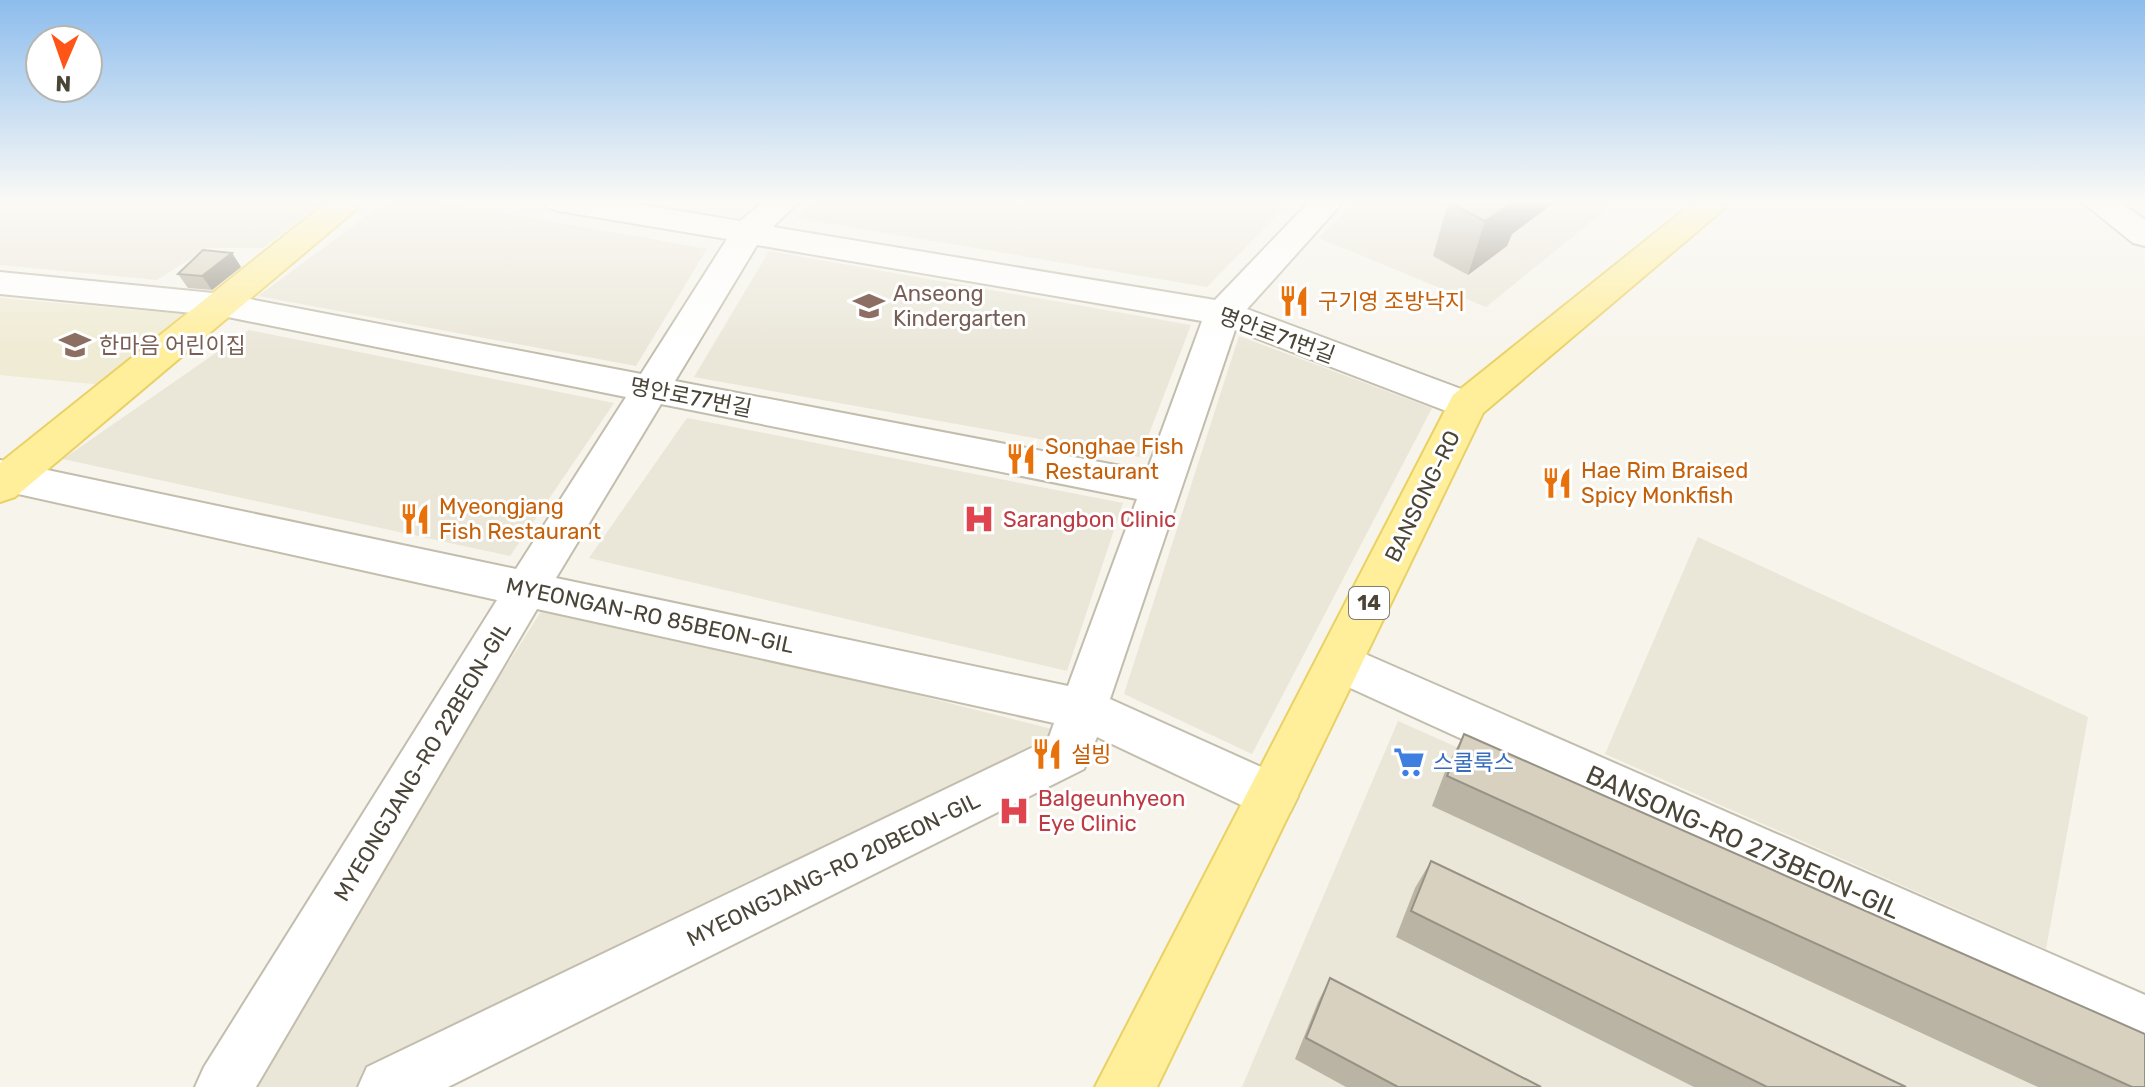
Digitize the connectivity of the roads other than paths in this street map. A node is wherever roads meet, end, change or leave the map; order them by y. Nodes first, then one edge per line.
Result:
1 (288, 252) edge
2 (736, 252) edge
3 (864, 252) edge
4 (1280, 252) edge
5 (1654, 252) edge
6 (0, 283) edge
7 (223, 305) junction
8 (1223, 313) junction
9 (651, 389) junction
10 (1467, 405) junction
11 (4, 479) edge
12 (1160, 489) junction
13 (527, 588) junction
14 (1340, 662) junction
15 (1083, 709) junction
16 (1273, 796) junction
17 (2145, 1023) edge
18 (224, 1087) edge
19 (387, 1087) edge
20 (1125, 1087) edge

1 - 7 main road
2 - 9 street, MYEONGJANG-RO 22BEON-GIL
3 - 8 street, 명안로71번길
4 - 8 street, MYEONGJANG-RO 20BEON-GIL
5 - 10 main road, BANSONG-RO / 14
6 - 7 street, 명안로77번길
7 - 9 street, 명안로77번길
7 - 11 main road
8 - 10 street, 명안로71번길
8 - 12 street, MYEONGJANG-RO 20BEON-GIL
9 - 12 street, 명안로77번길
9 - 13 street, MYEONGJANG-RO 22BEON-GIL
10 - 14 main road, BANSONG-RO / 14
11 - 13 street, MYEONGAN-RO 85BEON-GIL
12 - 15 street, MYEONGJANG-RO 20BEON-GIL
13 - 15 street, MYEONGAN-RO 85BEON-GIL
13 - 18 street, MYEONGJANG-RO 22BEON-GIL
14 - 16 main road, BANSONG-RO / 14
14 - 17 street, BANSONG-RO 273BEON-GIL
15 - 16 street, MYEONGAN-RO 85BEON-GIL
15 - 19 street, MYEONGJANG-RO 20BEON-GIL
16 - 20 main road, BANSONG-RO / 14

